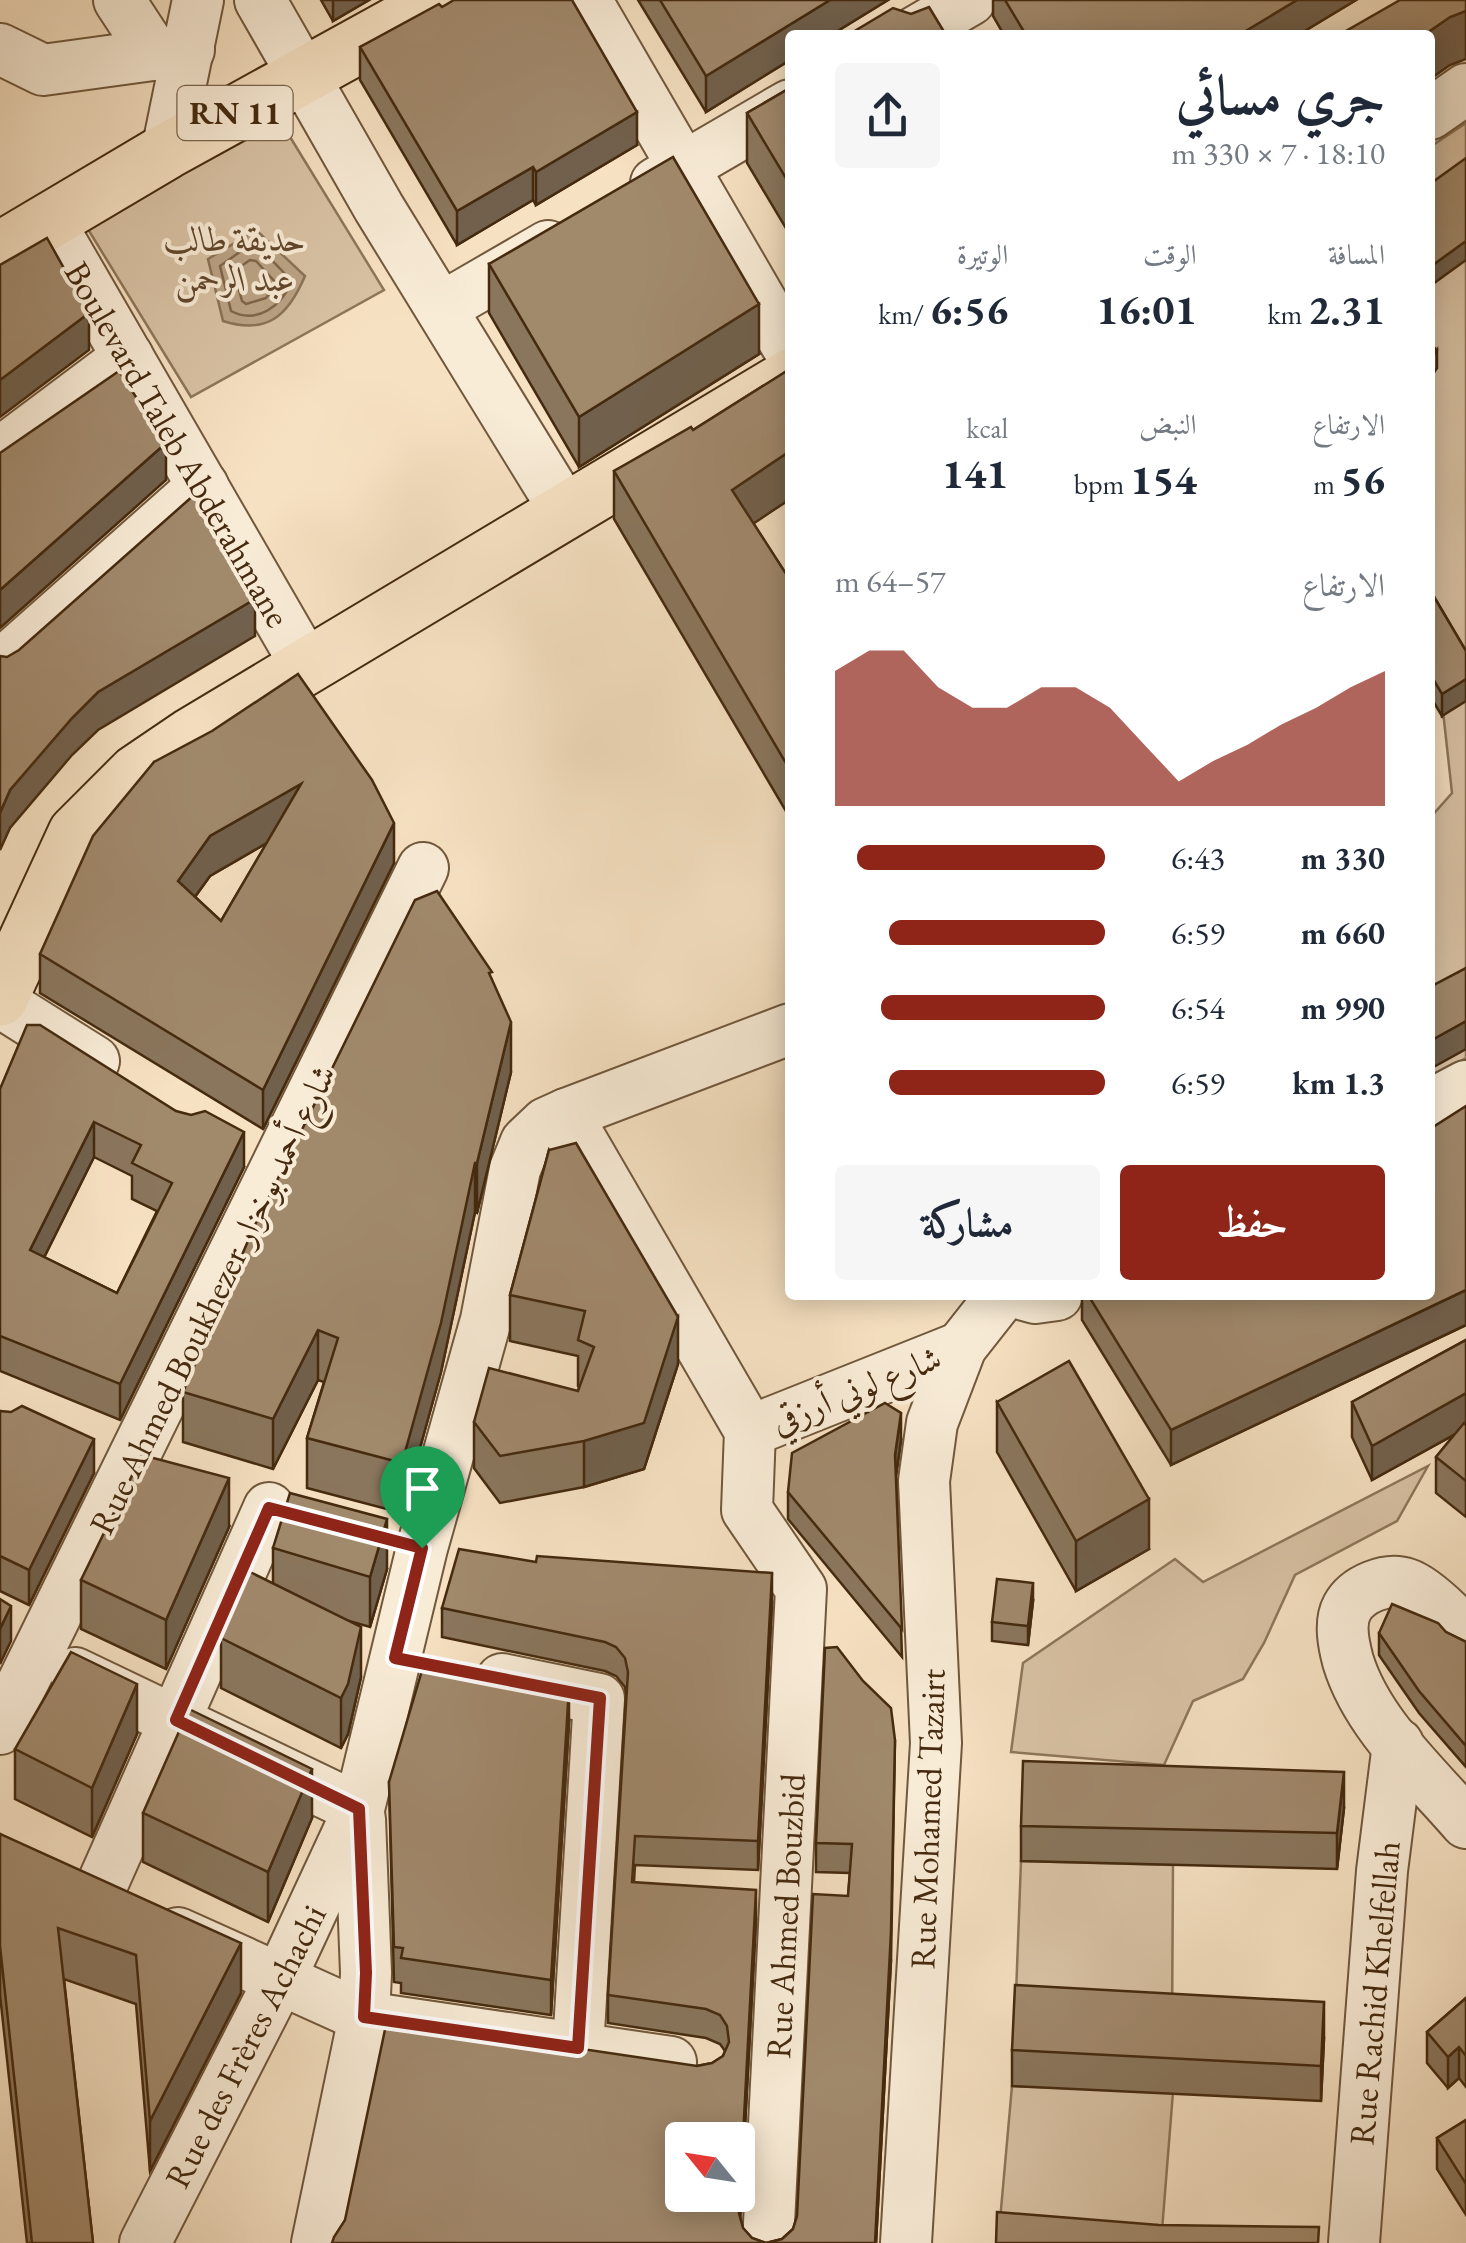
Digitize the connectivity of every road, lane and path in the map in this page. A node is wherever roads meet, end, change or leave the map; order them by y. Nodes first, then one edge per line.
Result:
1 (119, 0) edge
2 (198, 0) edge
3 (260, 0) edge
4 (441, 0) edge
5 (586, 0) edge
6 (970, 0) edge
7 (917, 24) edge
8 (0, 49) edge
9 (172, 52) junction
10 (304, 76) junction
11 (1466, 89) edge
12 (785, 108) edge
13 (1435, 111) edge
14 (167, 151) junction
15 (683, 167) junction
16 (49, 221) junction
17 (0, 250) edge
18 (442, 308) junction
19 (785, 342) edge
20 (128, 356) junction
21 (785, 380) edge
22 (0, 453) edge
23 (203, 486) junction
24 (560, 515) junction
25 (0, 666) edge
26 (307, 666) junction
27 (424, 868) dead end
28 (0, 1000) edge
29 (785, 1031) edge
30 (128, 1082) edge
31 (1466, 1086) edge
32 (1435, 1102) edge
33 (566, 1114) junction
34 (998, 1300) edge
35 (961, 1346) junction
36 (750, 1432) junction
37 (270, 1509) dead end
38 (1466, 1634) edge
39 (37, 1654) junction
40 (426, 1664) junction
41 (176, 1720) junction
42 (0, 1729) edge
43 (1398, 1744) junction
44 (359, 1809) junction
45 (1466, 1823) edge
46 (48, 1874) edge
47 (97, 1896) junction
48 (280, 1979) junction
49 (364, 2017) junction
50 (578, 2048) junction
51 (700, 2066) edge
52 (145, 2243) edge
53 (317, 2243) edge
54 (768, 2243) edge
55 (906, 2243) edge
56 (1354, 2243) edge

1 - 9 street
2 - 9 street
3 - 10 street
4 - 10 main road, RN 11
5 - 15 street
6 - 7 street
8 - 9 street
9 - 14 street
10 - 14 main road, RN 11
10 - 18 street
11 - 13 street
12 - 15 street
14 - 16 main road, RN 11
15 - 18 street
15 - 19 street
16 - 17 main road, RN 11
16 - 20 street, Boulevard Taleb Abderahmane
18 - 24 street
20 - 22 street
20 - 23 street, Boulevard Taleb Abderahmane
21 - 24 main road
23 - 25 street
23 - 26 street, Boulevard Taleb Abderahmane
24 - 26 main road
26 - 28 main road
27 - 39 street, Rue Ahmed Boukhezer شارع أحمد بوخزار
28 - 30 street
29 - 33 street, Rue des Frères Achachi
31 - 32 street
33 - 36 street
33 - 40 street, Rue des Frères Achachi
34 - 35 street, Rue Mohamed Tazairt
35 - 36 street, شارع لوني أرزقي
35 - 55 street, Rue Mohamed Tazairt
36 - 54 street, Rue Ahmed Bouzbid
37 - 41 street
38 - 43 street
39 - 41 street
39 - 42 street, Rue Ahmed Boukhezer شارع أحمد بوخزار
40 - 44 street, Rue des Frères Achachi
40 - 50 street
41 - 44 street
41 - 47 street
43 - 45 street
43 - 56 street, Rue Rachid Khelfellah
44 - 48 street, Rue des Frères Achachi
44 - 49 street
46 - 47 street
47 - 48 street
48 - 49 street
48 - 52 street, Rue des Frères Achachi
49 - 50 street
49 - 53 street
50 - 51 street

